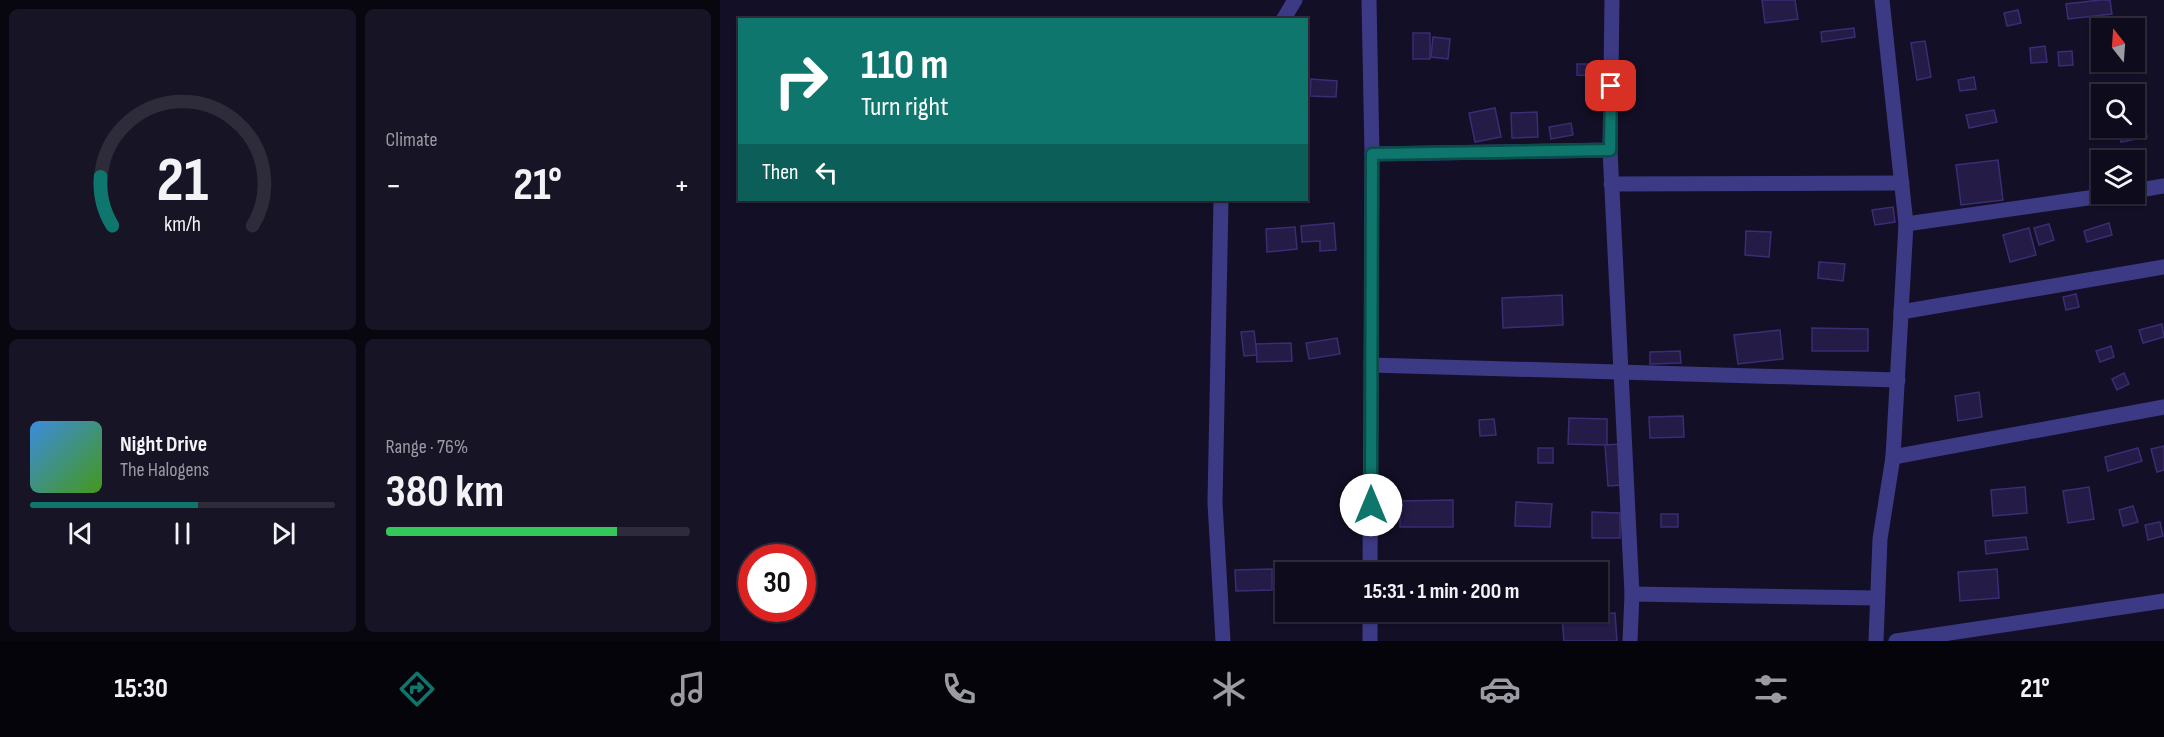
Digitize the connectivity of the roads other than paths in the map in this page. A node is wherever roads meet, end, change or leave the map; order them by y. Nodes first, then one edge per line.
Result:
1 (1295, 0) edge
2 (1369, 0) edge
3 (1612, 0) edge
4 (1882, 0) edge
5 (1284, 18) edge
6 (1610, 150) junction
7 (1372, 154) junction
8 (1902, 183) junction
9 (1611, 184) junction
10 (2164, 186) edge
11 (2145, 189) edge
12 (2091, 197) edge
13 (1221, 201) edge
14 (1906, 224) junction
15 (2164, 267) edge
16 (1901, 312) junction
17 (1371, 365) junction
18 (1621, 373) junction
19 (1898, 380) junction
20 (2164, 407) edge
21 (1893, 457) junction
22 (1370, 562) edge
23 (1632, 594) junction
24 (1877, 598) junction
25 (2164, 601) edge
26 (1370, 622) edge
27 (1223, 641) edge
28 (1370, 641) edge
29 (1630, 641) edge
30 (1876, 641) edge
31 (1896, 641) edge

1 - 5 street
2 - 7 street
3 - 6 street
4 - 8 street
6 - 7 street
6 - 9 street
7 - 17 street
8 - 9 street
8 - 14 street
9 - 18 street
10 - 11 street
12 - 14 street
13 - 27 street
14 - 16 street
15 - 16 street
16 - 19 street
17 - 18 street
17 - 22 street
18 - 19 street
18 - 23 street
19 - 21 street
20 - 21 street
21 - 24 street
23 - 24 street
23 - 29 street
24 - 30 street
25 - 31 street
26 - 28 street

